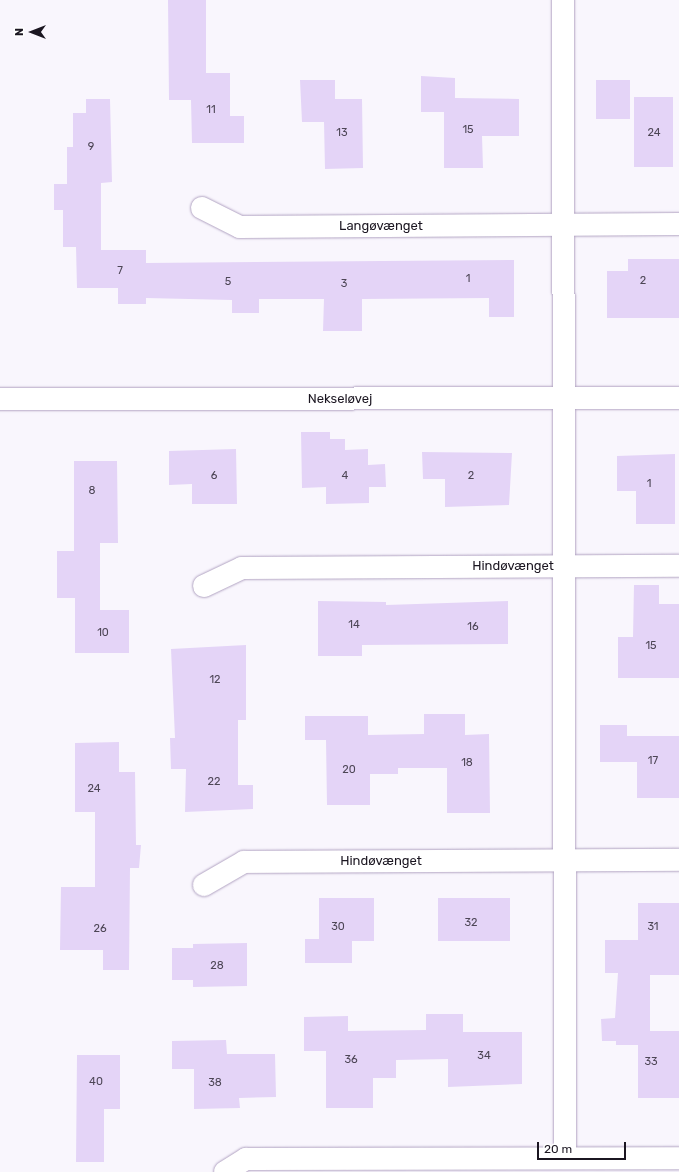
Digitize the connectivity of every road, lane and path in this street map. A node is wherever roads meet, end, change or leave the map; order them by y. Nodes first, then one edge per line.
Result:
1 (563, 0) edge
2 (202, 208) dead end
3 (679, 224) edge
4 (565, 225) junction
5 (679, 398) edge
6 (0, 399) edge
7 (566, 399) junction
8 (563, 566) junction
9 (679, 566) edge
10 (204, 586) dead end
11 (564, 860) junction
12 (679, 860) edge
13 (204, 885) dead end
14 (565, 1157) junction
15 (679, 1158) edge
16 (225, 1172) edge

1 - 4 street
2 - 4 street, Langøvænget
3 - 4 street, Langøvænget
4 - 7 street
5 - 7 street, Nekseløvej
6 - 7 street, Nekseløvej
7 - 8 street, Hindøvænget
8 - 9 street, Hindøvænget
8 - 10 street, Hindøvænget
8 - 11 street, Hindøvænget
11 - 12 street, Hindøvænget
11 - 13 street, Hindøvænget
11 - 14 street, Hindøvænget
14 - 15 street
14 - 16 street

